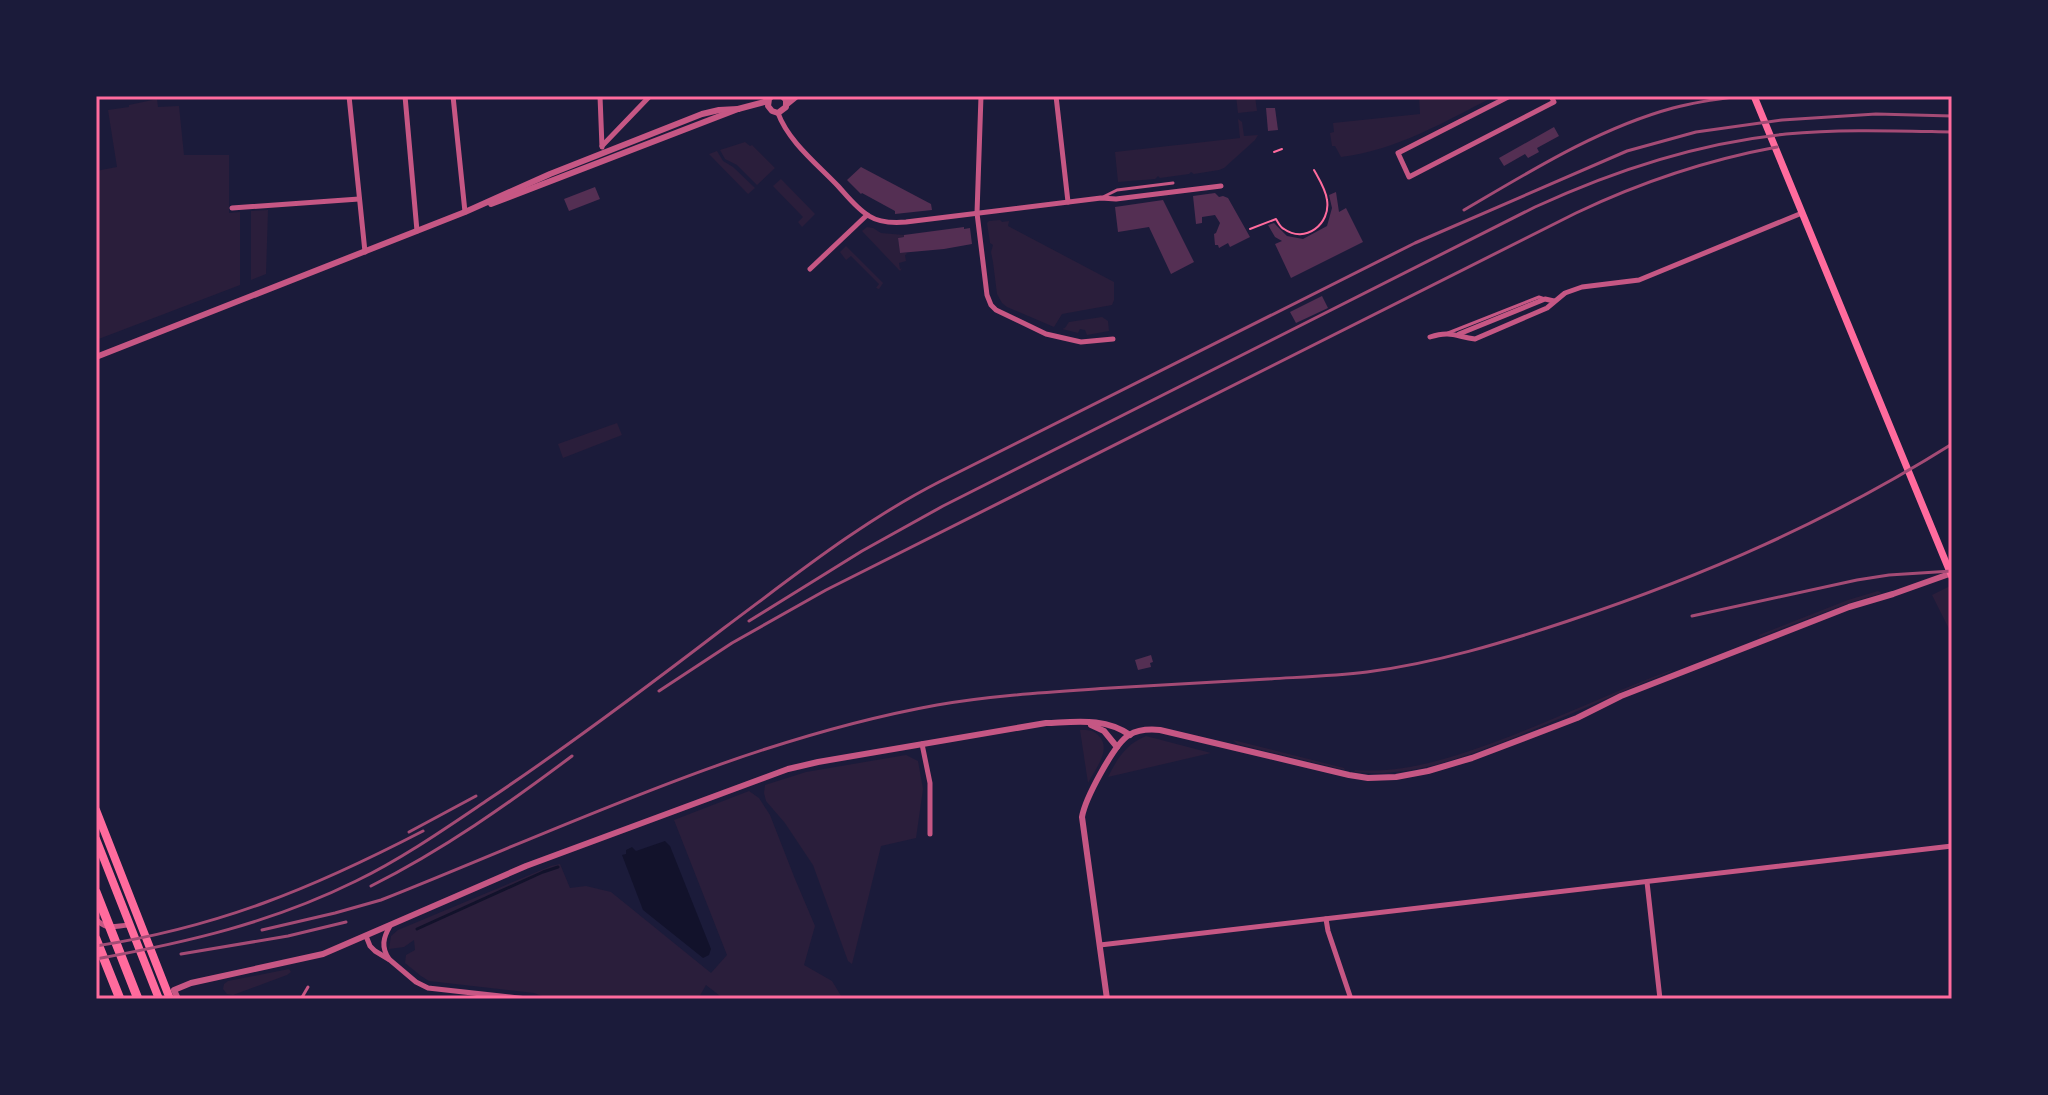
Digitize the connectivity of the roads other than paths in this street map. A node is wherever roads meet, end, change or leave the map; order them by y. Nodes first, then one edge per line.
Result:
1 (349, 96) edge
2 (405, 96) edge
3 (453, 96) edge
4 (600, 96) edge
5 (650, 96) edge
6 (782, 96) edge
7 (797, 96) edge
8 (981, 96) edge
9 (1056, 96) edge
10 (1510, 96) edge
11 (1551, 96) edge
12 (1754, 96) edge
13 (770, 102) edge
14 (786, 105) junction
15 (738, 109) junction
16 (778, 113) junction
17 (602, 150) junction
18 (578, 171) junction
19 (1173, 183) dead end
20 (1221, 186) dead end
21 (1101, 198) junction
22 (359, 199) junction
23 (1068, 202) junction
24 (232, 208) dead end
25 (465, 212) junction
26 (1803, 212) junction
27 (977, 213) junction
28 (867, 215) junction
29 (417, 231) junction
30 (365, 252) junction
31 (810, 269) dead end
32 (1545, 299) junction
33 (1554, 301) junction
34 (1446, 333) junction
35 (1458, 334) junction
36 (1430, 337) dead end
37 (1113, 339) dead end
38 (96, 357) edge
39 (1952, 575) edge
40 (1068, 722) junction
41 (1130, 735) junction
42 (922, 744) junction
43 (1117, 747) junction
44 (96, 810) edge
45 (930, 834) dead end
46 (96, 839) edge
47 (1952, 846) edge
48 (1647, 882) junction
49 (96, 892) edge
50 (96, 919) edge
51 (1326, 919) junction
52 (390, 926) junction
53 (145, 932) dead end
54 (368, 936) junction
55 (96, 939) edge
56 (1100, 945) junction
57 (384, 950) junction
58 (390, 960) junction
59 (159, 966) dead end
60 (308, 987) dead end
61 (172, 994) edge
62 (120, 999) edge
63 (138, 999) edge
64 (159, 999) edge
65 (178, 999) edge
66 (301, 999) edge
67 (527, 999) edge
68 (1107, 999) edge
69 (1351, 999) edge
70 (1660, 999) edge

1 - 22 street
2 - 29 street
3 - 25 street
4 - 17 street
5 - 17 street
6 - 14 street
7 - 14 street
8 - 27 street
9 - 23 street
10 - 11 street
12 - 26 main road
13 - 15 street
13 - 16 street
14 - 16 street
15 - 17 street
15 - 18 street
16 - 28 street
17 - 18 street
17 - 25 street
18 - 25 street
19 - 21 lane
20 - 21 street
21 - 23 street
22 - 24 street
22 - 30 street
23 - 27 street
25 - 29 street
26 - 33 street
26 - 39 main road
27 - 28 street
27 - 37 street
28 - 31 street
29 - 30 street
30 - 38 street
32 - 33 street
32 - 34 lane
32 - 35 street
33 - 35 street
34 - 35 street
34 - 36 street
39 - 41 street
40 - 41 street
40 - 42 street
40 - 43 street
41 - 43 street
42 - 45 street
42 - 52 street
43 - 56 street
44 - 61 main road
46 - 64 main road
47 - 48 street
48 - 51 street
48 - 70 street
49 - 63 highway
50 - 53 street
51 - 56 street
51 - 69 street
52 - 54 street
52 - 57 street
54 - 57 street
54 - 58 street
54 - 61 street
55 - 62 highway
56 - 68 street
57 - 58 street
58 - 67 street
59 - 61 street
60 - 66 lane
61 - 65 street

